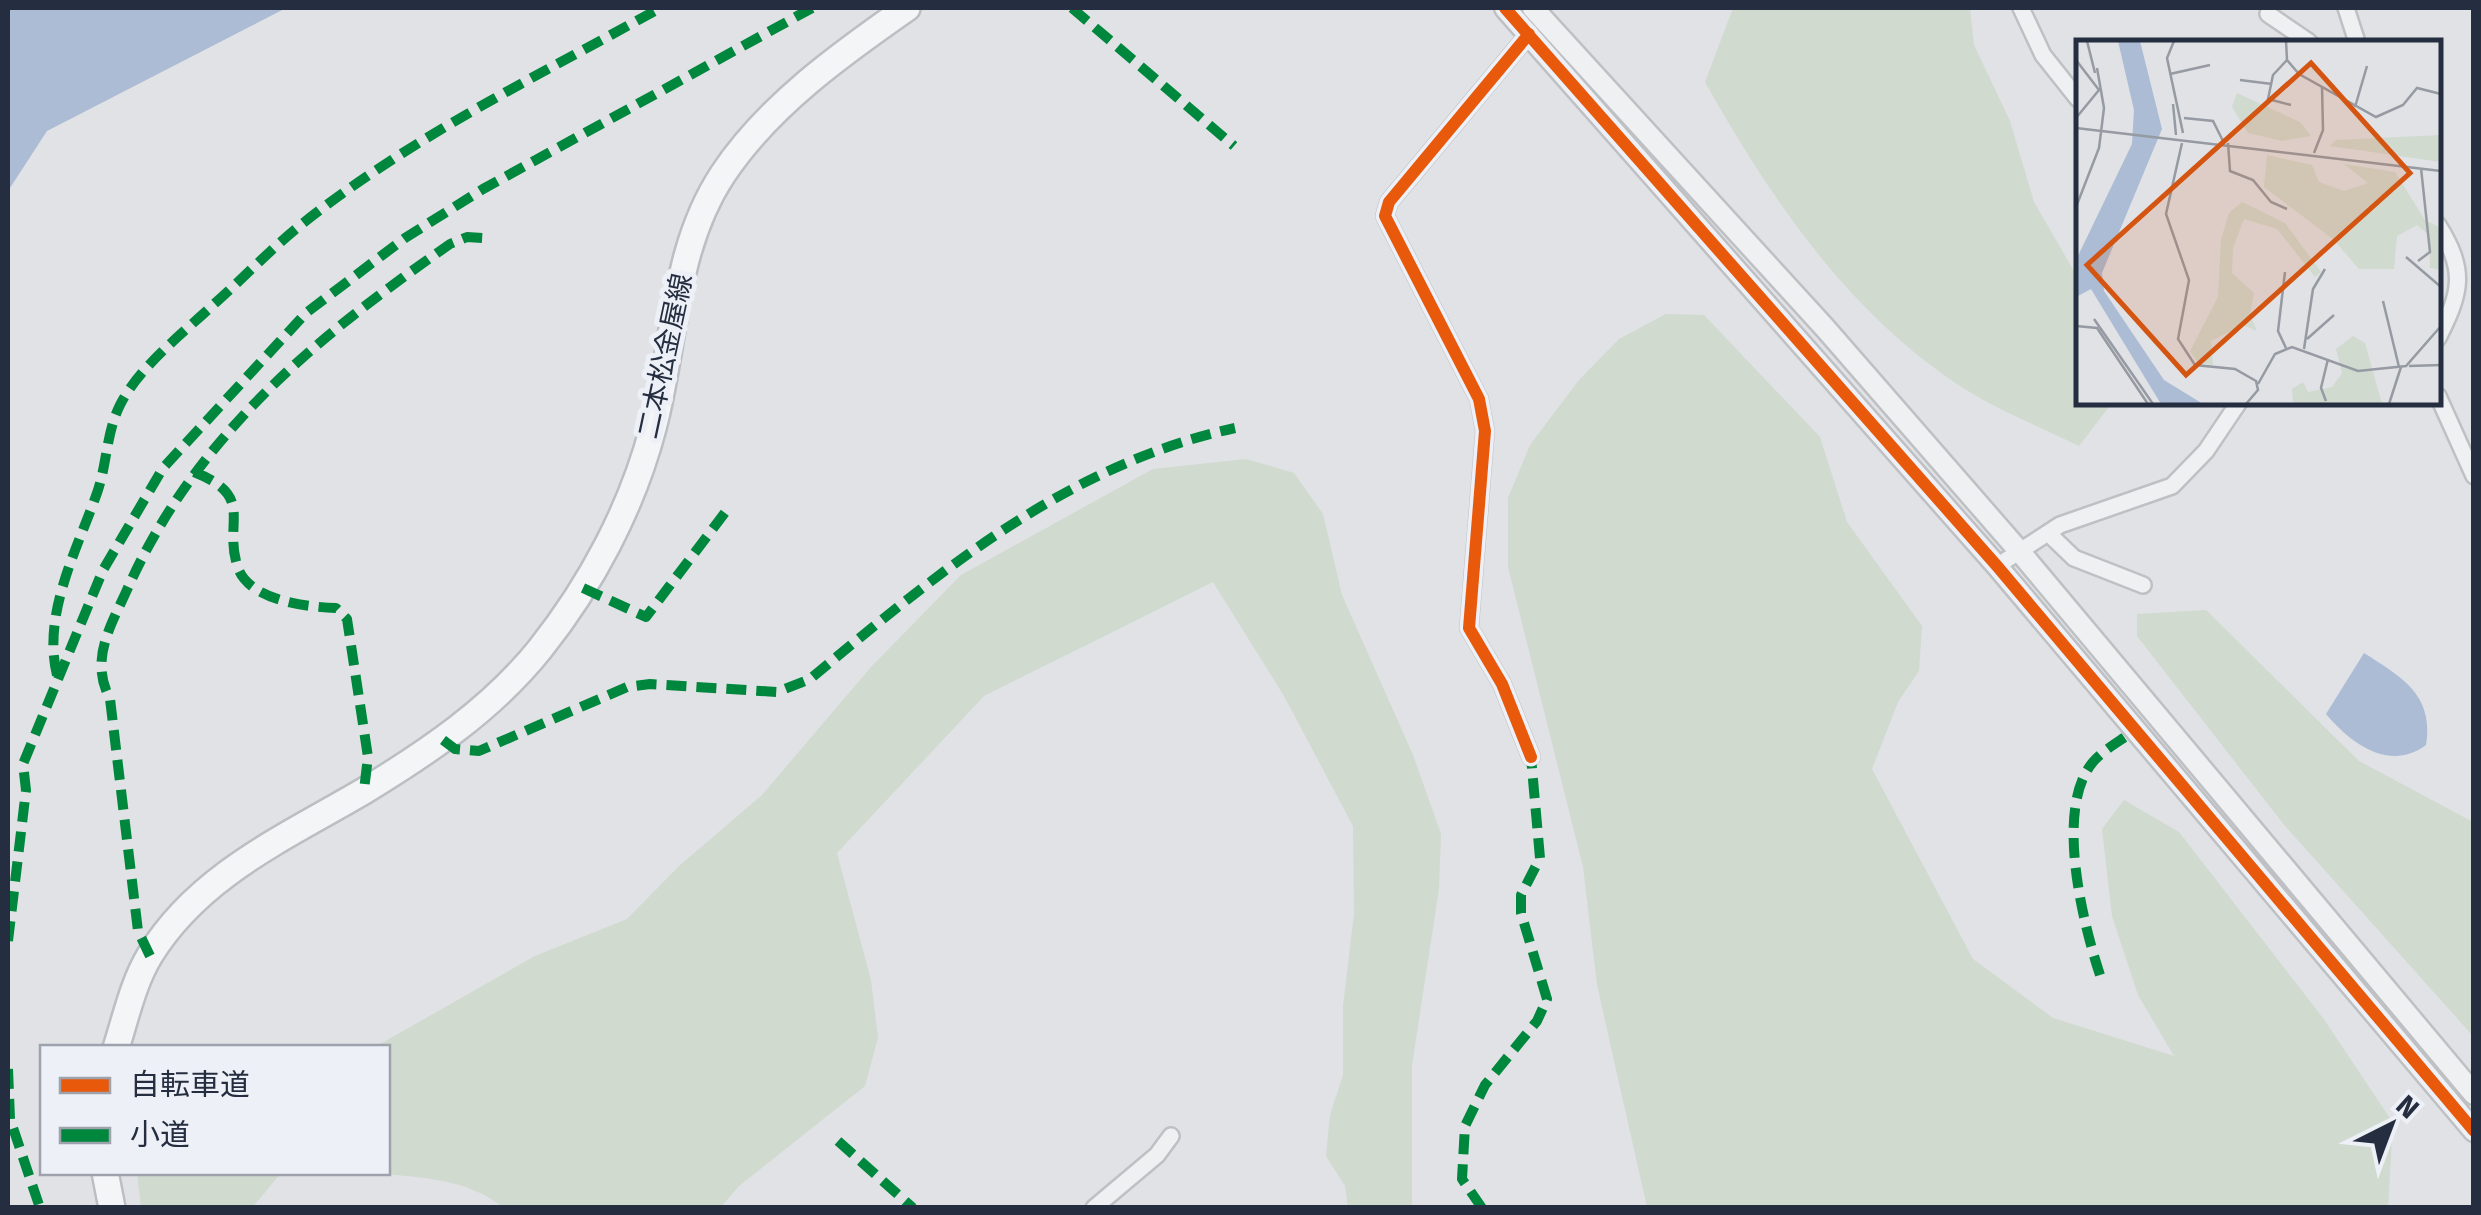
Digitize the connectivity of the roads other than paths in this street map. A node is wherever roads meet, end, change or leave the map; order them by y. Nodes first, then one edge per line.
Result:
1 (907, 8) edge
2 (1505, 8) edge
3 (1534, 8) edge
4 (2021, 8) edge
5 (2346, 8) edge
6 (2268, 14) dead end
7 (1529, 34) junction
8 (2305, 40) edge
9 (2356, 40) edge
10 (2076, 96) edge
11 (2441, 231) edge
12 (2441, 332) edge
13 (2441, 403) edge
14 (2237, 405) edge
15 (2474, 476) edge
16 (2048, 533) junction
17 (2020, 552) junction
18 (1998, 566) junction
19 (2143, 585) dead end
20 (1531, 757) dead end
21 (117, 1045) edge
22 (2474, 1094) edge
23 (2474, 1132) edge
24 (1172, 1136) dead end
25 (105, 1175) edge
26 (112, 1208) edge
27 (1094, 1208) edge

1 - 21 main road, 二本松金屋線
2 - 7 street
3 - 17 street
4 - 10 street
5 - 9 street
6 - 8 street
7 - 18 street
7 - 20 street
11 - 12 street
13 - 15 street
14 - 16 street
16 - 17 street
16 - 19 street
17 - 18 street
17 - 22 street
18 - 23 street
24 - 27 street
25 - 26 main road

